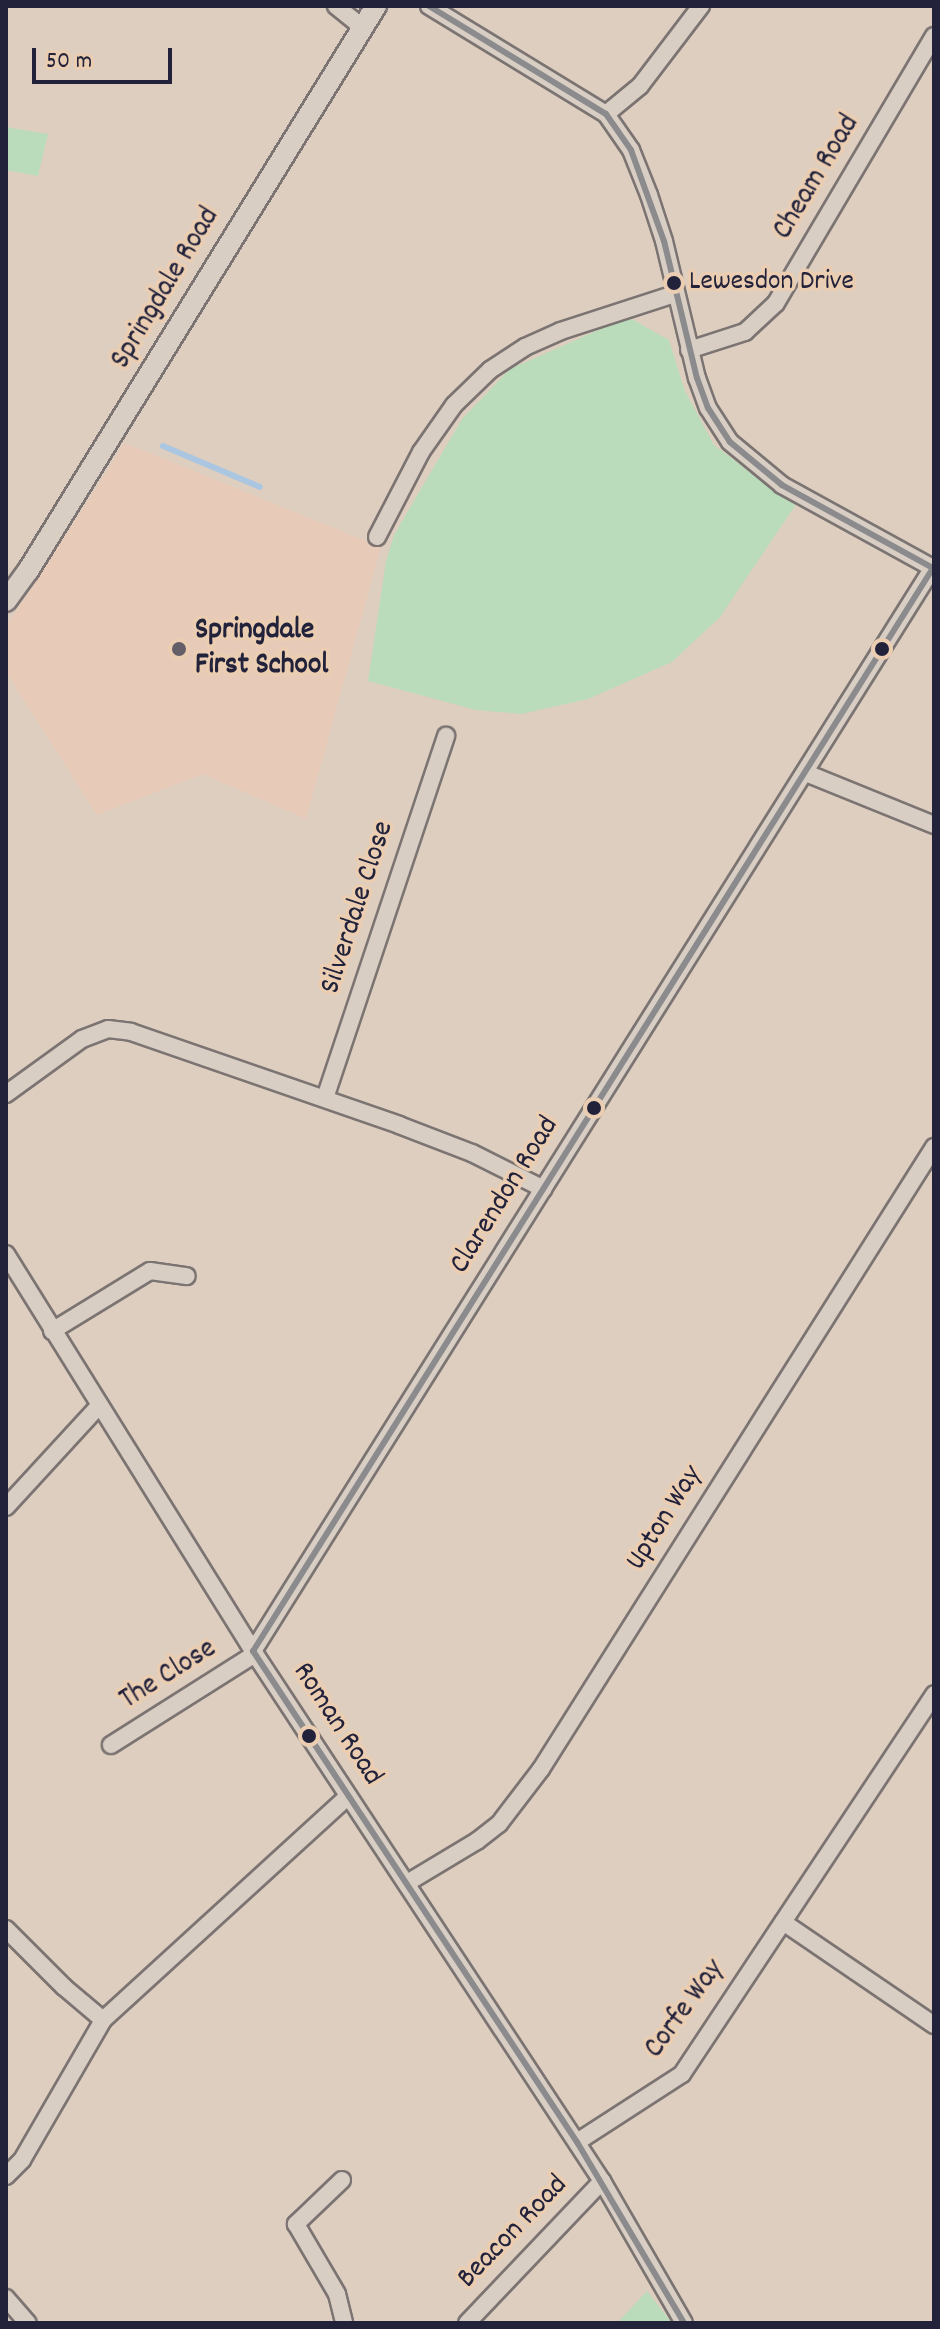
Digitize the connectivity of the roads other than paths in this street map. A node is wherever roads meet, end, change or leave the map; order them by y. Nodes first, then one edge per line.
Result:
1 (336, 6) edge
2 (376, 6) edge
3 (429, 6) edge
4 (701, 6) edge
5 (362, 27) junction
6 (934, 36) edge
7 (606, 114) junction
8 (675, 294) junction
9 (689, 350) junction
10 (377, 537) dead end
11 (934, 567) edge
12 (6, 601) edge
13 (446, 736) dead end
14 (806, 773) junction
15 (934, 825) edge
16 (6, 1094) edge
17 (325, 1098) junction
18 (934, 1147) edge
19 (544, 1189) junction
20 (6, 1254) edge
21 (187, 1276) dead end
22 (52, 1331) junction
23 (99, 1406) junction
24 (6, 1507) edge
25 (254, 1652) junction
26 (934, 1694) edge
27 (111, 1745) dead end
28 (348, 1796) junction
29 (407, 1883) junction
30 (783, 1922) junction
31 (6, 1929) edge
32 (103, 2020) junction
33 (934, 2025) edge
34 (577, 2142) junction
35 (6, 2176) edge
36 (342, 2180) dead end
37 (602, 2181) junction
38 (6, 2298) edge
39 (28, 2323) edge
40 (344, 2323) edge
41 (467, 2323) edge
42 (684, 2323) edge

1 - 5 street
2 - 5 street, Springdale Road
3 - 7 street
4 - 7 street
5 - 12 street, Springdale Road
6 - 9 street, Cheam Road
7 - 8 street
8 - 9 street
8 - 10 street
9 - 11 street
11 - 14 street, Clarendon Road
13 - 17 street, Silverdale Close
14 - 15 street
14 - 19 street, Clarendon Road
16 - 17 street
17 - 19 street
18 - 29 street, Upton Way
19 - 25 street, Clarendon Road
20 - 22 street, Roman Road
21 - 22 street
22 - 23 street, Roman Road
23 - 24 street
23 - 25 street, Roman Road
25 - 27 street, The Close
25 - 28 street, Roman Road
26 - 30 street, Corfe Way
28 - 29 street, Roman Road
28 - 32 street
29 - 34 street, Roman Road
30 - 33 street
30 - 34 street, Corfe Way
31 - 32 street
32 - 35 street
34 - 37 street, Roman Road
36 - 40 street
37 - 41 street, Beacon Road
37 - 42 street, Roman Road
38 - 39 street

